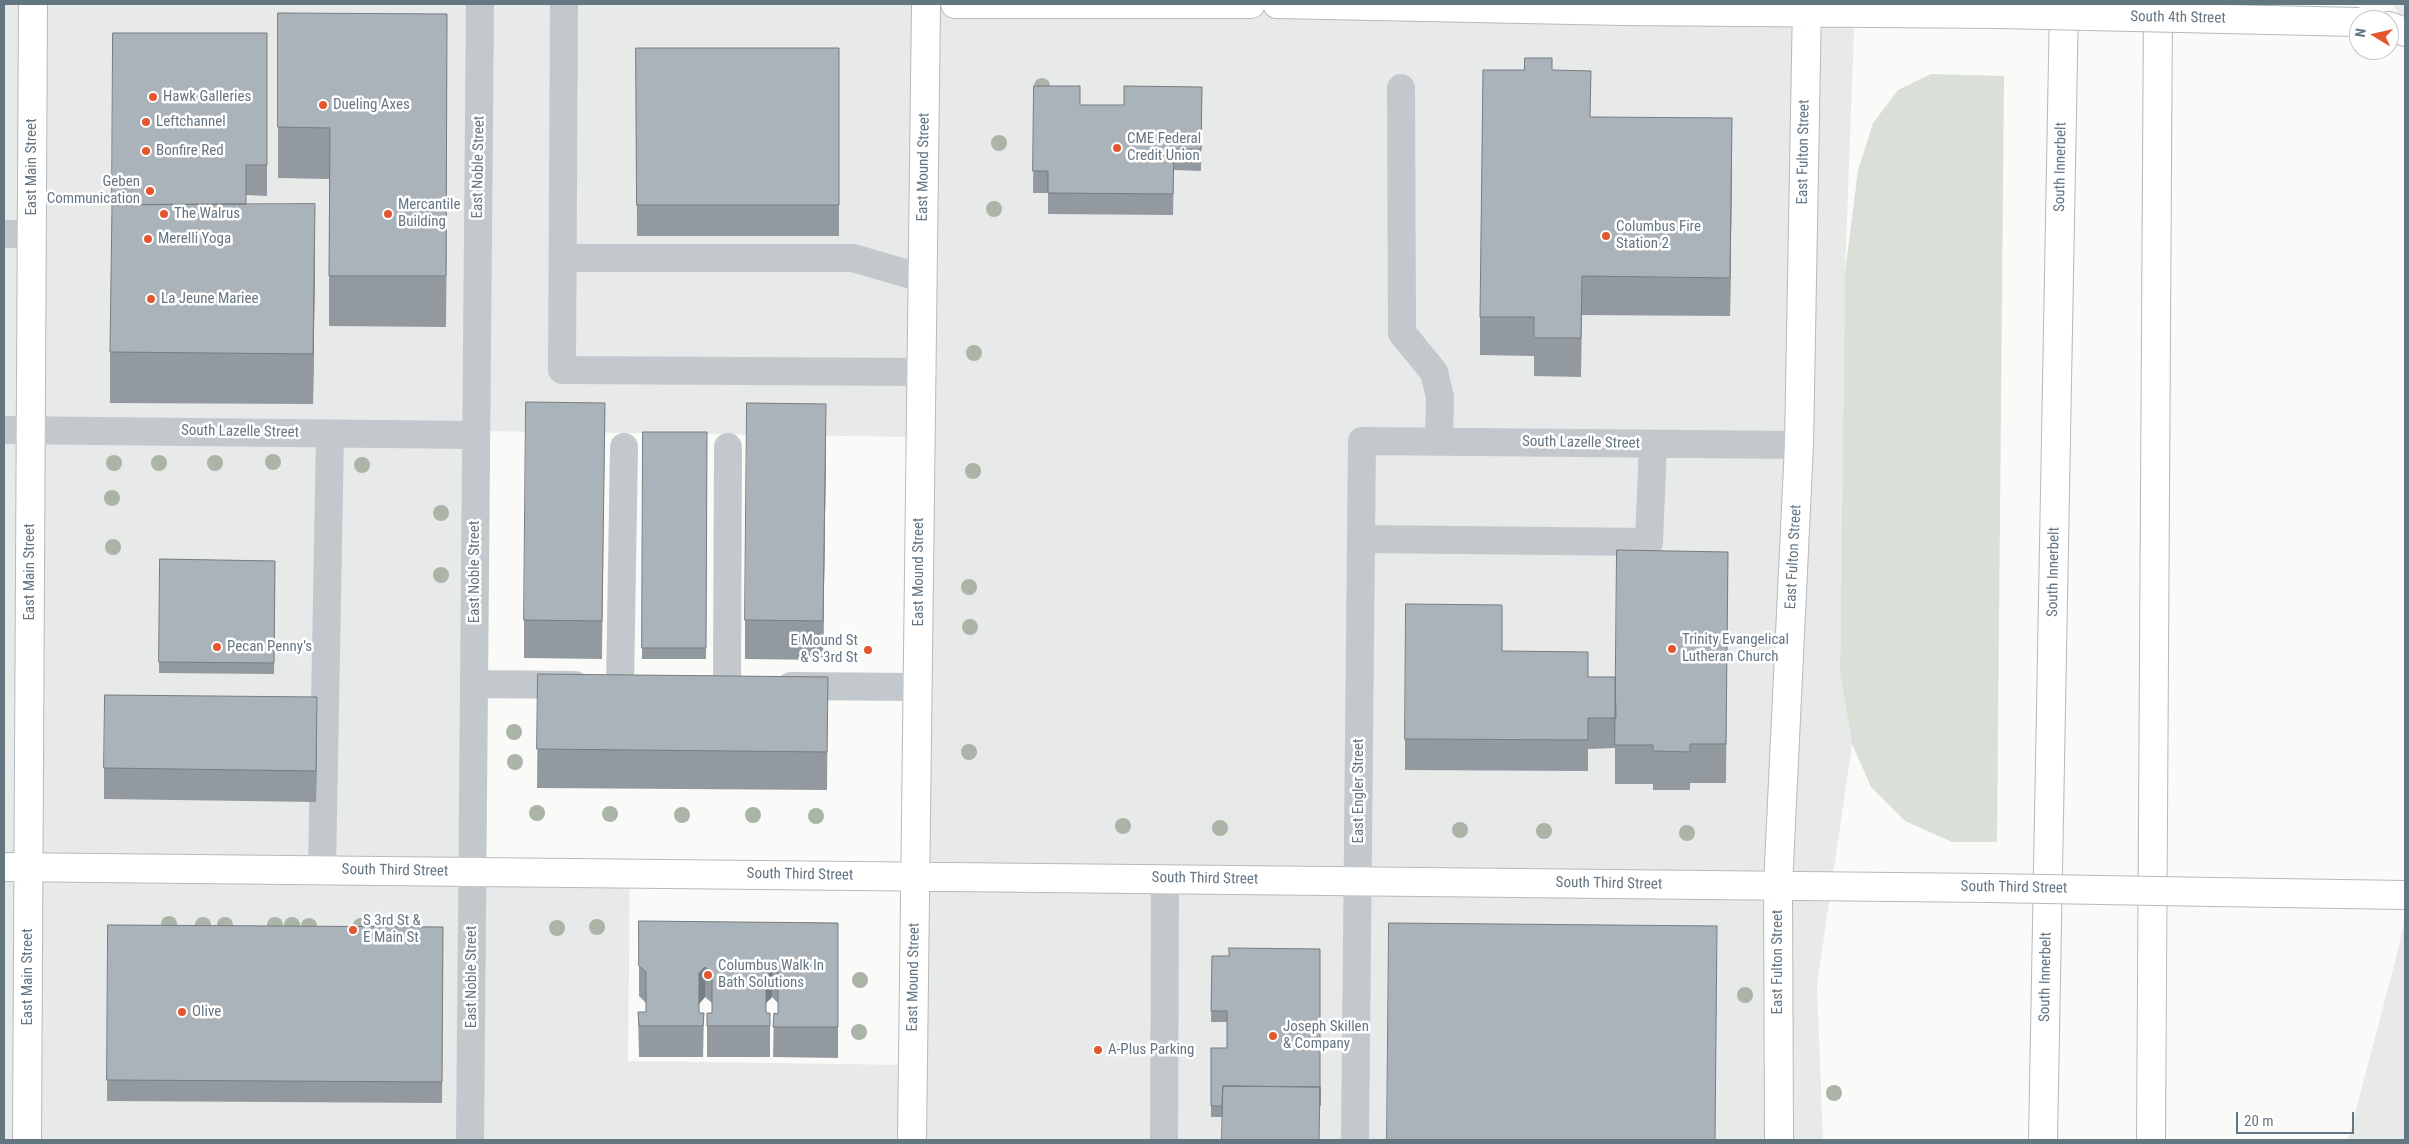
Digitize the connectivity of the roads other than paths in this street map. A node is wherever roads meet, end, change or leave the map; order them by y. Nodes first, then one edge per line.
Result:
1 (33, 4) edge
2 (480, 4) edge
3 (564, 4) edge
4 (926, 4) edge
5 (955, 4) edge
6 (1250, 4) edge
7 (1277, 4) edge
8 (1366, 4) edge
9 (2064, 4) edge
10 (2158, 4) edge
11 (1807, 8) edge
12 (2349, 22) edge
13 (1401, 88) dead end
14 (4, 234) edge
15 (32, 234) junction
16 (563, 258) junction
17 (922, 278) junction
18 (922, 372) junction
19 (4, 430) edge
20 (31, 430) junction
21 (330, 434) junction
22 (476, 435) junction
23 (1362, 441) joint
24 (1439, 442) junction
25 (1652, 444) junction
26 (1799, 445) junction
27 (624, 447) dead end
28 (728, 447) dead end
29 (1361, 539) junction
30 (474, 684) junction
31 (620, 685) junction
32 (649, 686) edge
33 (697, 686) edge
34 (726, 686) junction
35 (918, 687) junction
36 (16, 867) edge
37 (322, 870) junction
38 (472, 872) junction
39 (916, 876) junction
40 (1165, 879) junction
41 (1358, 881) junction
42 (1778, 886) junction
43 (2405, 895) edge
44 (27, 1140) edge
45 (470, 1140) edge
46 (912, 1140) edge
47 (1164, 1140) edge
48 (1355, 1140) edge
49 (1779, 1140) edge
50 (2043, 1140) edge
51 (2151, 1140) edge

1 - 15 main road, East Main Street
2 - 22 lane, East Noble Street
3 - 16 lane
4 - 17 main road, East Mound Street
5 - 6 main road
7 - 8 main road, South 4th Street
8 - 11 main road, South 4th Street
9 - 50 main road, South Innerbelt
10 - 51 main road
11 - 12 main road, South 4th Street, bridge
11 - 26 main road, East Fulton Street
13 - 24 lane
14 - 15 lane
15 - 20 main road, East Main Street
16 - 17 lane
16 - 18 lane
17 - 18 main road, East Mound Street
18 - 35 main road, East Mound Street
19 - 20 lane, South Lazelle Street
20 - 21 lane, South Lazelle Street
20 - 36 main road, East Main Street
21 - 22 lane, South Lazelle Street
21 - 37 lane
22 - 30 lane, East Noble Street
23 - 24 lane, South Lazelle Street
23 - 29 lane, East Engler Street
24 - 25 lane, South Lazelle Street
25 - 26 lane, South Lazelle Street
25 - 29 lane
26 - 42 main road, East Fulton Street
27 - 31 lane
28 - 34 lane
29 - 41 lane, East Engler Street
30 - 31 lane
30 - 38 lane, East Noble Street
31 - 32 lane
33 - 34 lane
34 - 35 lane
35 - 39 main road, East Mound Street
36 - 37 main road, South Third Street
36 - 44 main road, East Main Street
37 - 38 main road, South Third Street
38 - 39 main road, South Third Street
38 - 45 lane, East Noble Street
39 - 40 main road, South Third Street
39 - 46 main road, East Mound Street
40 - 41 main road, South Third Street
40 - 47 lane
41 - 42 main road, South Third Street
41 - 48 lane, East Engler Street
42 - 43 main road, South Third Street, bridge
42 - 49 main road, East Fulton Street

